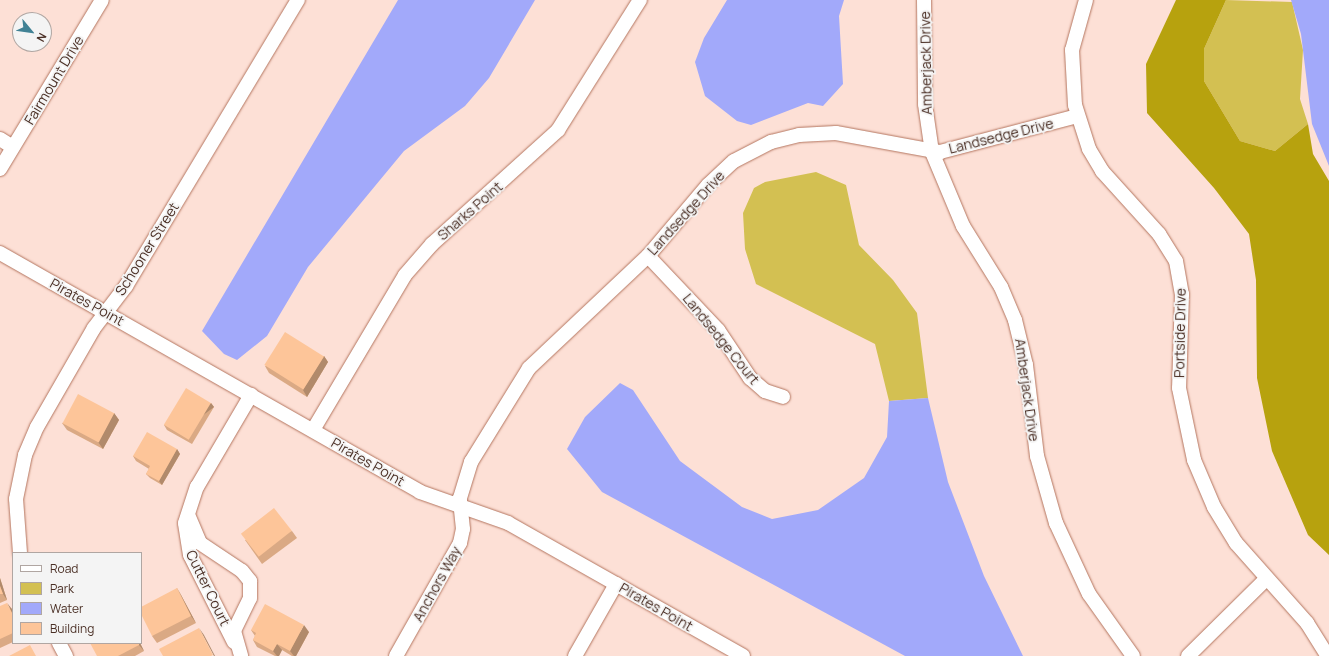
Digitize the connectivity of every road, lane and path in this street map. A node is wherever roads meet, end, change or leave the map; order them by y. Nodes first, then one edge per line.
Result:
1 (102, 0) edge
2 (298, 0) edge
3 (640, 0) edge
4 (924, 0) edge
5 (1086, 0) edge
6 (1077, 116) junction
7 (0, 139) edge
8 (13, 147) junction
9 (932, 152) junction
10 (0, 169) edge
11 (0, 253) edge
12 (648, 256) junction
13 (106, 312) junction
14 (251, 395) junction
15 (783, 397) dead end
16 (313, 430) junction
17 (460, 508) junction
18 (188, 509) junction
19 (20, 552) edge
20 (1266, 579) junction
21 (616, 584) junction
22 (234, 642) junction
23 (60, 644) edge
24 (66, 656) edge
25 (241, 656) edge
26 (396, 656) edge
27 (574, 656) edge
28 (743, 656) edge
29 (1133, 656) edge
30 (1188, 656) edge
31 (1328, 656) edge

1 - 8 street, Fairmount Drive
2 - 13 street, Schooner Street
3 - 16 street, Sharks Point
4 - 9 street, Amberjack Drive
5 - 6 street, Portside Drive
6 - 9 street, Landsedge Drive
6 - 20 street, Portside Drive
7 - 8 street
8 - 10 street, Fairmount Drive
9 - 12 street, Landsedge Drive
9 - 29 street, Amberjack Drive
11 - 13 street, Pirates Point
12 - 15 street, Landsedge Court
12 - 17 street, Landsedge Drive
13 - 14 street, Pirates Point
13 - 19 street, Schooner Street
14 - 16 street, Pirates Point
14 - 18 street, Cutter Court
16 - 17 street, Pirates Point
17 - 21 street, Pirates Point
17 - 26 street, Anchors Way
18 - 22 street, Cutter Court
18 - 22 street, Cutter Court
20 - 30 street
20 - 31 street, Portside Drive
21 - 27 street
21 - 28 street, Pirates Point
22 - 25 street, Cutter Court
23 - 24 street

